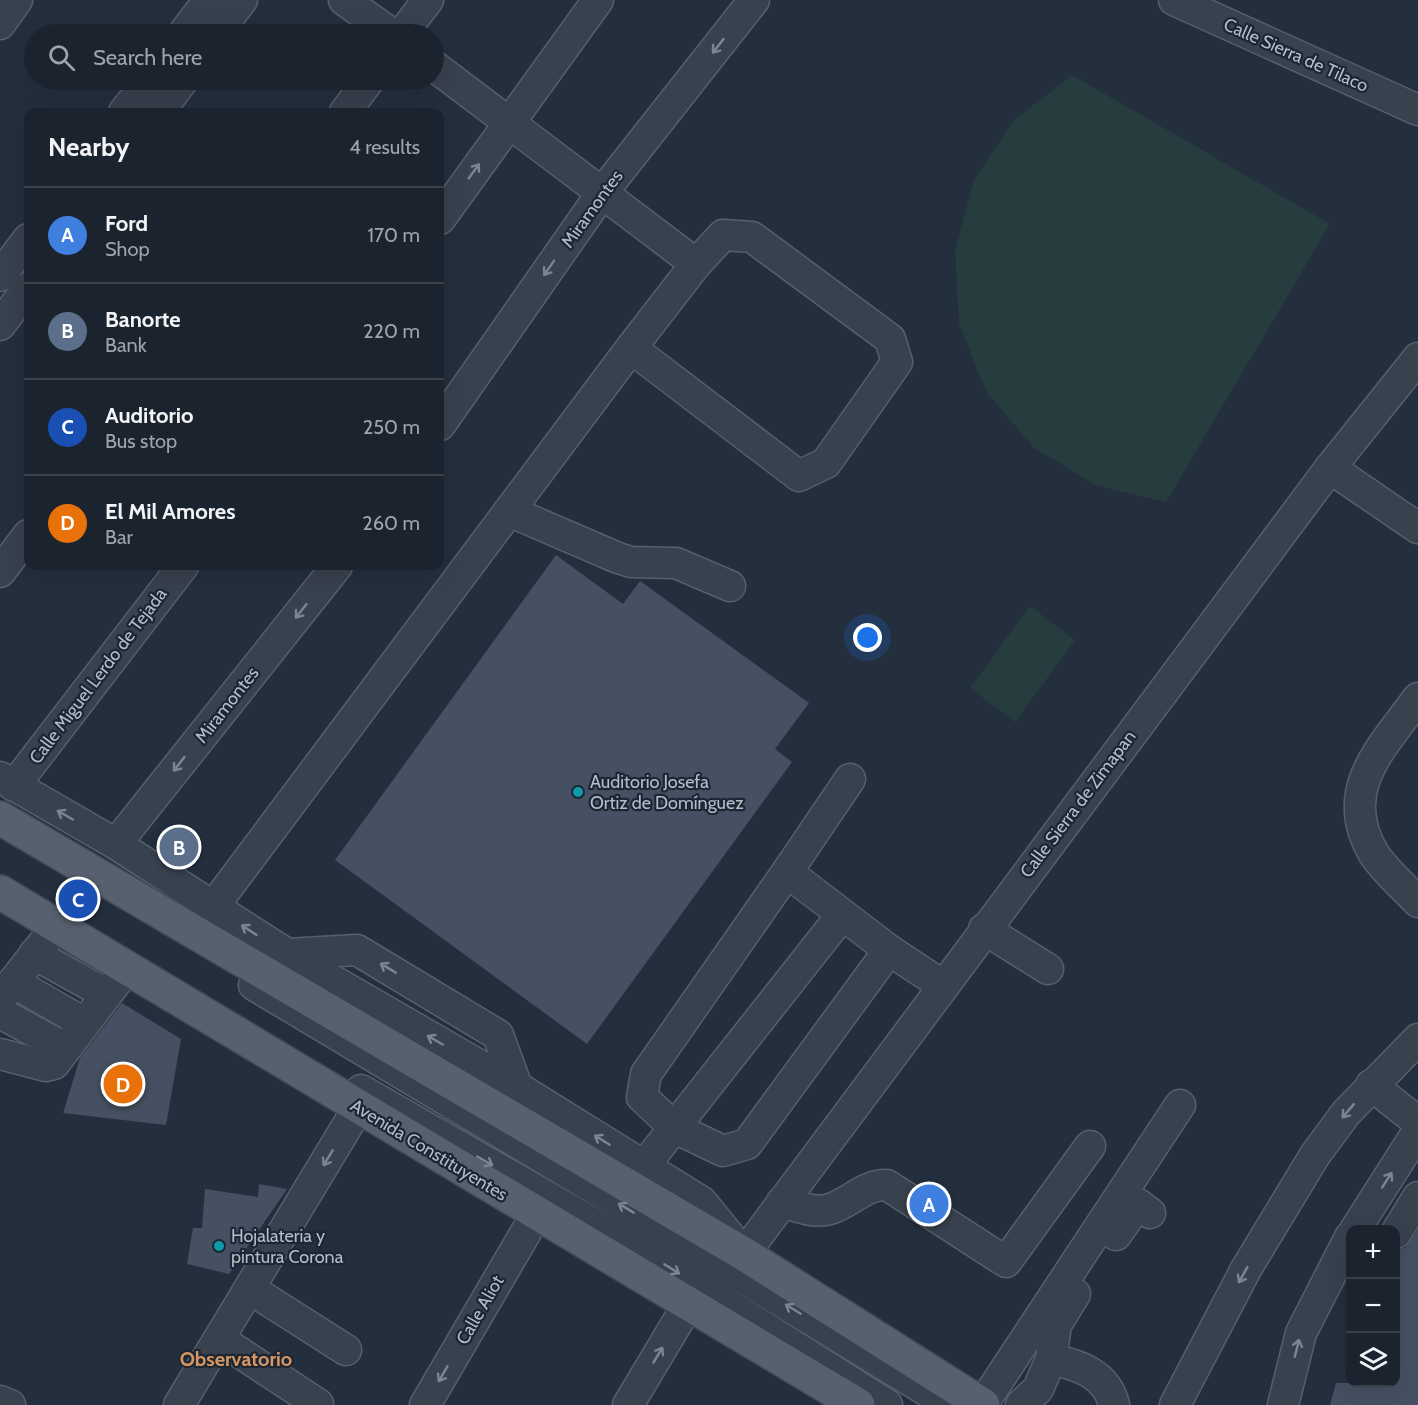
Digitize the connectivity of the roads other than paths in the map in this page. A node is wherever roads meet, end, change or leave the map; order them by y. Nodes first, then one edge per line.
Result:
1 (17, 0) edge
2 (209, 0) edge
3 (242, 0) edge
4 (344, 0) edge
5 (428, 0) edge
6 (598, 0) edge
7 (754, 0) edge
8 (1174, 0) edge
9 (0, 24) edge
10 (191, 24) edge
11 (224, 24) edge
12 (378, 24) edge
13 (410, 24) edge
14 (444, 73) edge
15 (141, 90) edge
16 (176, 90) edge
17 (362, 90) edge
18 (127, 108) edge
19 (162, 108) edge
20 (348, 108) edge
21 (1418, 110) edge
22 (510, 122) junction
23 (602, 193) junction
24 (444, 213) edge
25 (696, 264) junction
26 (24, 293) edge
27 (0, 325) edge
28 (631, 348) junction
29 (1418, 358) edge
30 (444, 419) edge
31 (1330, 468) junction
32 (509, 511) junction
33 (1418, 528) edge
34 (24, 540) edge
35 (180, 570) edge
36 (334, 570) edge
37 (0, 572) edge
38 (730, 586) dead end
39 (1418, 698) edge
40 (850, 779) dead end
41 (7, 781) edge
42 (0, 818) edge
43 (0, 831) edge
44 (116, 844) junction
45 (787, 872) junction
46 (0, 875) edge
47 (1407, 879) edge
48 (0, 892) edge
49 (1418, 902) edge
50 (213, 907) junction
51 (842, 915) junction
52 (57, 927) junction
53 (984, 929) junction
54 (888, 950) junction
55 (34, 954) junction
56 (287, 954) junction
57 (127, 968) junction
58 (1048, 969) dead end
59 (942, 986) junction
60 (6, 991) edge
61 (106, 994) junction
62 (0, 1012) edge
63 (84, 1023) junction
64 (1418, 1040) edge
65 (65, 1048) junction
66 (0, 1054) edge
67 (1371, 1085) junction
68 (517, 1087) junction
69 (1180, 1105) dead end
70 (358, 1108) junction
71 (1418, 1122) edge
72 (675, 1128) junction
73 (1418, 1131) edge
74 (1090, 1146) dead end
75 (644, 1166) junction
76 (1418, 1197) edge
77 (782, 1202) junction
78 (1150, 1213) dead end
79 (536, 1215) junction
80 (1359, 1225) edge
81 (1400, 1225) edge
82 (1346, 1248) edge
83 (744, 1254) junction
84 (249, 1288) junction
85 (689, 1304) junction
86 (219, 1339) junction
87 (346, 1350) dead end
88 (1051, 1359) junction
89 (0, 1401) edge
90 (848, 1402) edge
91 (318, 1404) edge
92 (10, 1405) edge
93 (179, 1405) edge
94 (424, 1405) edge
95 (628, 1405) edge
96 (887, 1405) edge
97 (950, 1405) edge
98 (982, 1405) edge
99 (1021, 1405) edge
100 (1114, 1405) edge
101 (1175, 1405) edge
102 (1283, 1405) edge

1 - 9 street
2 - 10 street
3 - 11 street
4 - 12 street
5 - 13 street
6 - 22 street
7 -> 23 street, Miramontes
8 - 21 street, Calle Sierra de Tilaco
14 - 22 street
15 - 18 street
16 - 19 street
17 - 20 street
22 - 23 street
24 -> 22 street
23 - 25 street
23 -> 30 street, Miramontes
25 - 28 street
25 - 28 street
26 - 27 street
28 - 32 street
29 - 31 street, Calle Sierra de Zimapan
31 - 33 street
31 - 53 street, Calle Sierra de Zimapan
32 - 38 street
32 - 50 street
34 - 37 street
35 - 41 street, Calle Miguel Lerdo de Tejada
36 -> 44 street, Miramontes
39 - 47 street
40 - 45 street
44 -> 41 street
42 - 83 main road
97 -> 43 street
44 - 50 street
45 - 51 street
45 - 72 street
46 -> 96 street
47 - 49 street
48 - 52 main road, Avenida Constituyentes
56 -> 50 street
51 - 54 street
51 - 72 street
52 - 55 street
52 - 57 main road, Avenida Constituyentes
53 - 58 street
53 - 59 street, Calle Sierra de Zimapan
54 - 59 street
54 - 72 street
55 - 60 street
55 - 61 street
68 -> 56 street
68 -> 56 street
57 - 61 street
57 - 70 main road, Avenida Constituyentes
59 - 77 street, Calle Sierra de Zimapan
60 - 63 street
61 - 63 street
62 - 65 street
63 - 65 street
64 - 67 street
65 - 66 street
67 - 71 street
67 -> 101 street
75 -> 68 street
69 - 98 street
70 - 79 main road, Avenida Constituyentes
70 -> 84 street
72 - 75 street
80 -> 73 street
74 - 77 street
75 - 83 street
76 - 81 street
77 - 83 street, Calle Sierra de Zimapan
78 - 88 street
79 - 85 main road, Avenida Constituyentes
79 -> 94 street, Calle Aliot
102 -> 82 street
83 - 98 main road
84 - 86 street
84 - 87 street
85 - 90 main road, Avenida Constituyentes
95 -> 85 street
86 - 91 street
86 - 93 street
88 - 99 street
88 - 100 street
89 - 92 street

